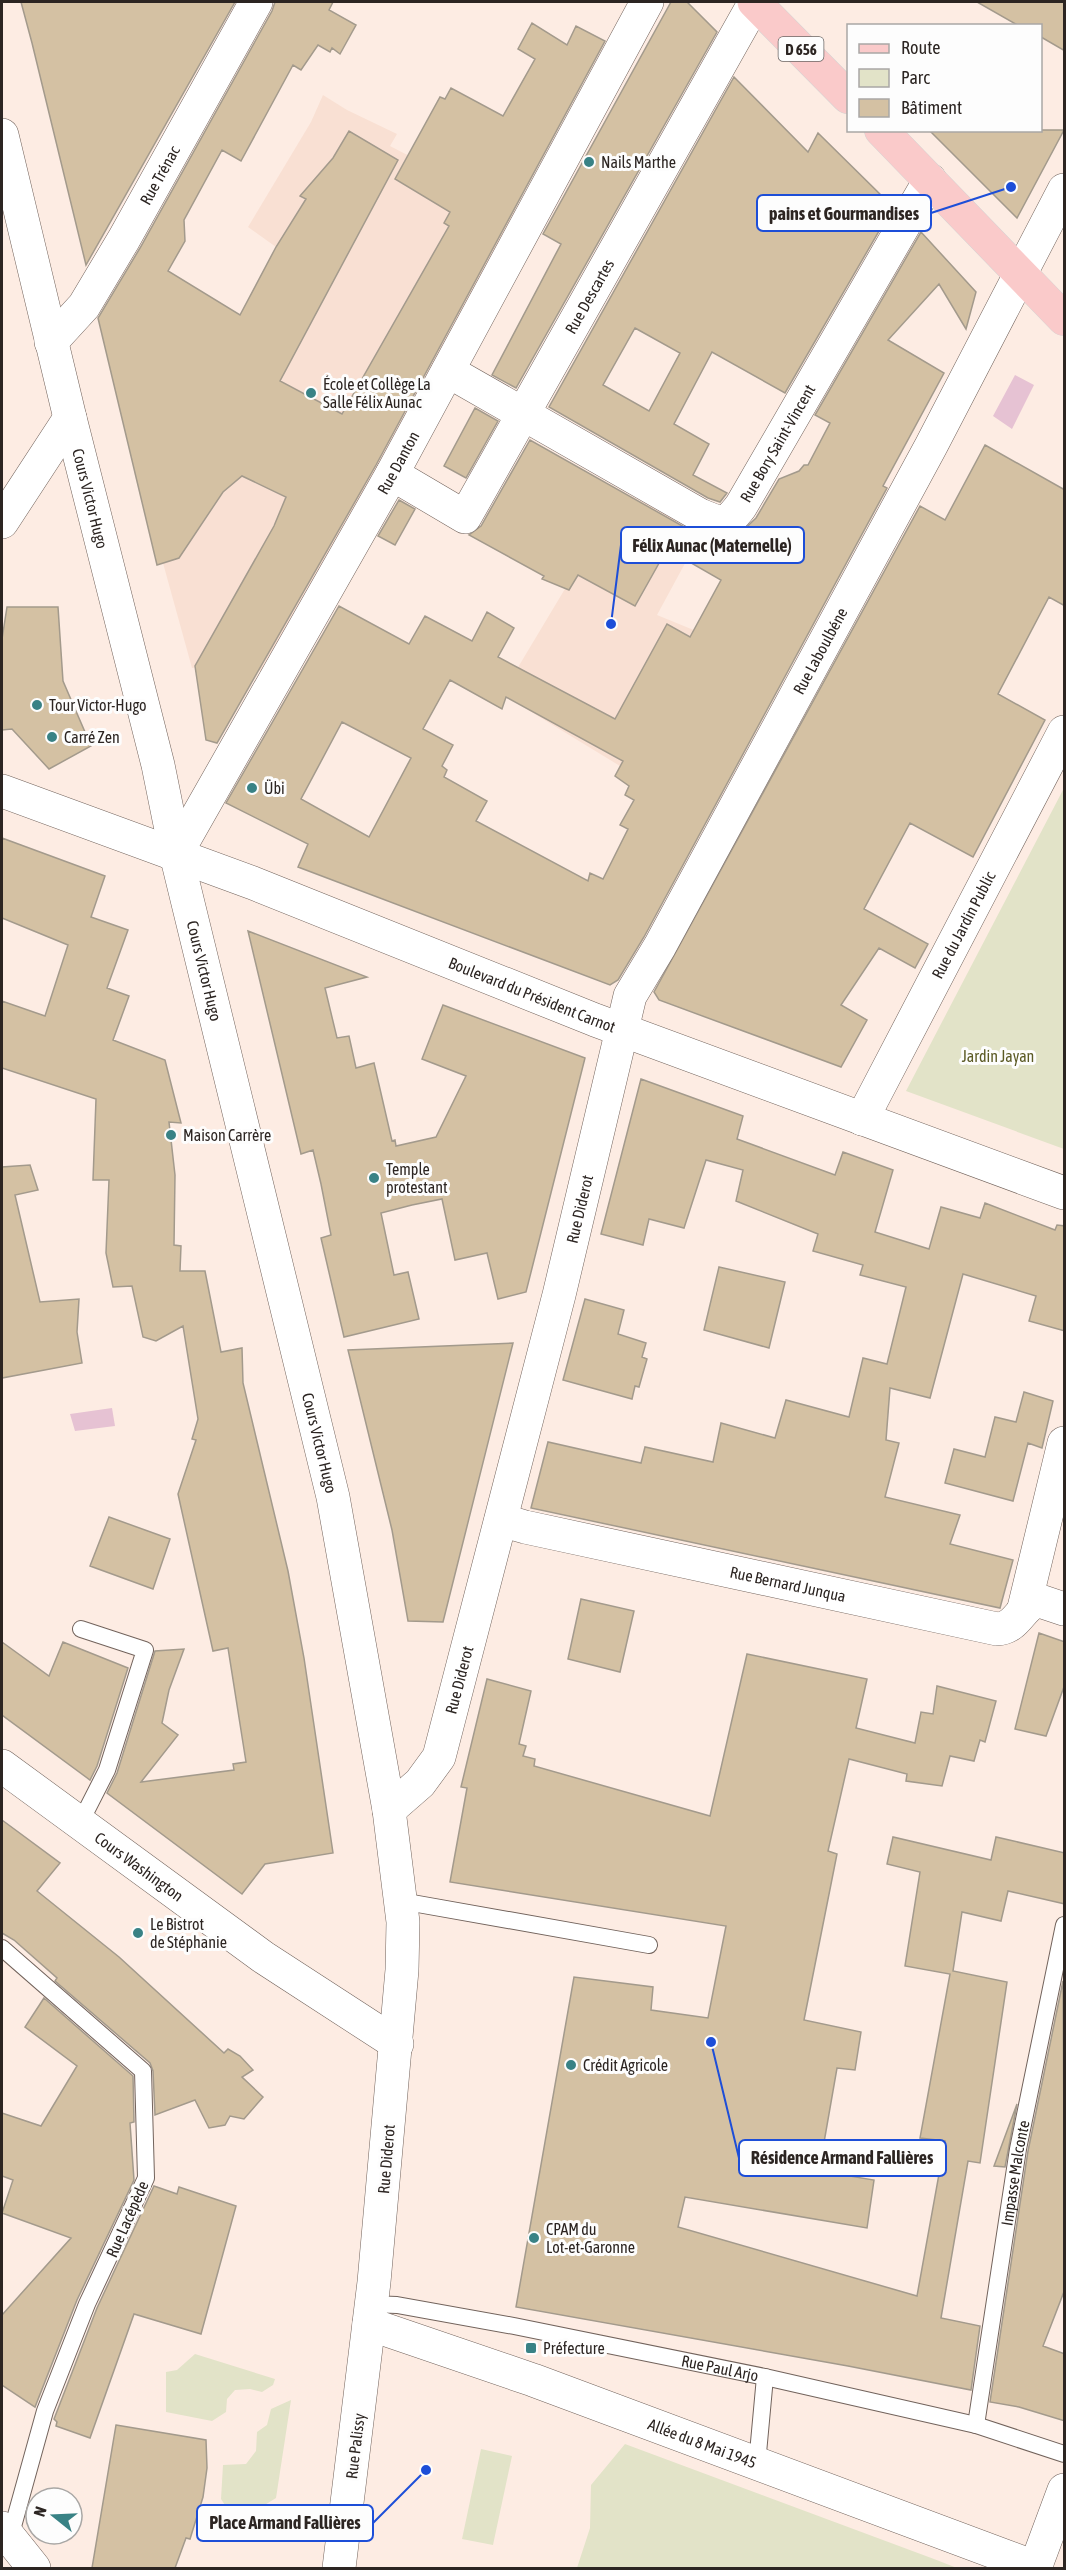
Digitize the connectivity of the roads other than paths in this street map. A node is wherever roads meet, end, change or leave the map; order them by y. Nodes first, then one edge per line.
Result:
1 (256, 2) edge
2 (647, 2) edge
3 (755, 2) edge
4 (847, 95) edge
5 (883, 132) edge
6 (2, 135) edge
7 (930, 180) junction
8 (1060, 208) edge
9 (1021, 273) junction
10 (1065, 319) edge
11 (51, 342) junction
12 (448, 371) junction
13 (524, 414) junction
14 (70, 418) junction
15 (392, 474) junction
16 (2, 522) edge
17 (1065, 732) edge
18 (2, 791) edge
19 (176, 854) junction
20 (622, 1030) junction
21 (862, 1119) junction
22 (1065, 1193) edge
23 (1065, 1443) edge
24 (501, 1520) junction
25 (1024, 1608) junction
26 (1065, 1609) edge
27 (81, 1629) dead end
28 (2, 1766) edge
29 (389, 1810) junction
30 (80, 1823) junction
31 (401, 1901) junction
32 (1065, 1924) edge
33 (650, 1945) dead end
34 (2, 1948) edge
35 (397, 2044) junction
36 (369, 2314) junction
37 (765, 2377) junction
38 (976, 2425) junction
39 (1065, 2454) edge
40 (757, 2464) junction
41 (1065, 2490) edge
42 (6, 2533) edge
43 (34, 2568) edge
44 (339, 2568) edge
45 (1036, 2568) edge

1 - 11 street, Rue Trénac
2 - 12 street, Rue Danton
3 - 4 main road, D 656
3 - 13 street, Rue Descartes
5 - 7 main road
6 - 11 street, Cours Victor Hugo
7 - 9 main road
7 - 13 street, Rue Bory Saint-Vincent
8 - 9 street, Rue Laboulbéne
9 - 10 main road
9 - 20 street, Rue Laboulbéne
11 - 14 street, Cours Victor Hugo
12 - 13 street, Rue Bory Saint-Vincent
12 - 15 street, Rue Danton
13 - 15 street, Rue Descartes
14 - 16 street
14 - 19 street, Cours Victor Hugo
15 - 19 street, Rue Danton
17 - 21 street, Rue du Jardin Public
18 - 19 street, Boulevard du Président Carnot
19 - 20 street, Boulevard du Président Carnot
19 - 29 street, Cours Victor Hugo
20 - 21 street, Boulevard du Président Carnot
20 - 24 street, Rue Diderot
21 - 22 street, Boulevard du Président Carnot
23 - 25 street
24 - 25 street, Rue Bernard Junqua
24 - 29 street, Rue Diderot
25 - 26 street
27 - 30 lane
28 - 30 street, Cours Washington
29 - 31 street, Rue Diderot
30 - 35 street, Cours Washington
31 - 33 lane
31 - 35 street, Rue Diderot
32 - 38 lane, Impasse Malconte
34 - 42 lane, Rue Lacépède
35 - 36 street, Rue Diderot
36 - 37 lane, Rue Paul Arjo
36 - 40 street, Allée du 8 Mai 1945
36 - 44 street, Rue Palissy
37 - 38 lane, Rue Paul Arjo
37 - 40 lane
38 - 39 lane, Rue Paul Arjo
40 - 45 street, Allée du 8 Mai 1945
41 - 45 street
42 - 43 street

